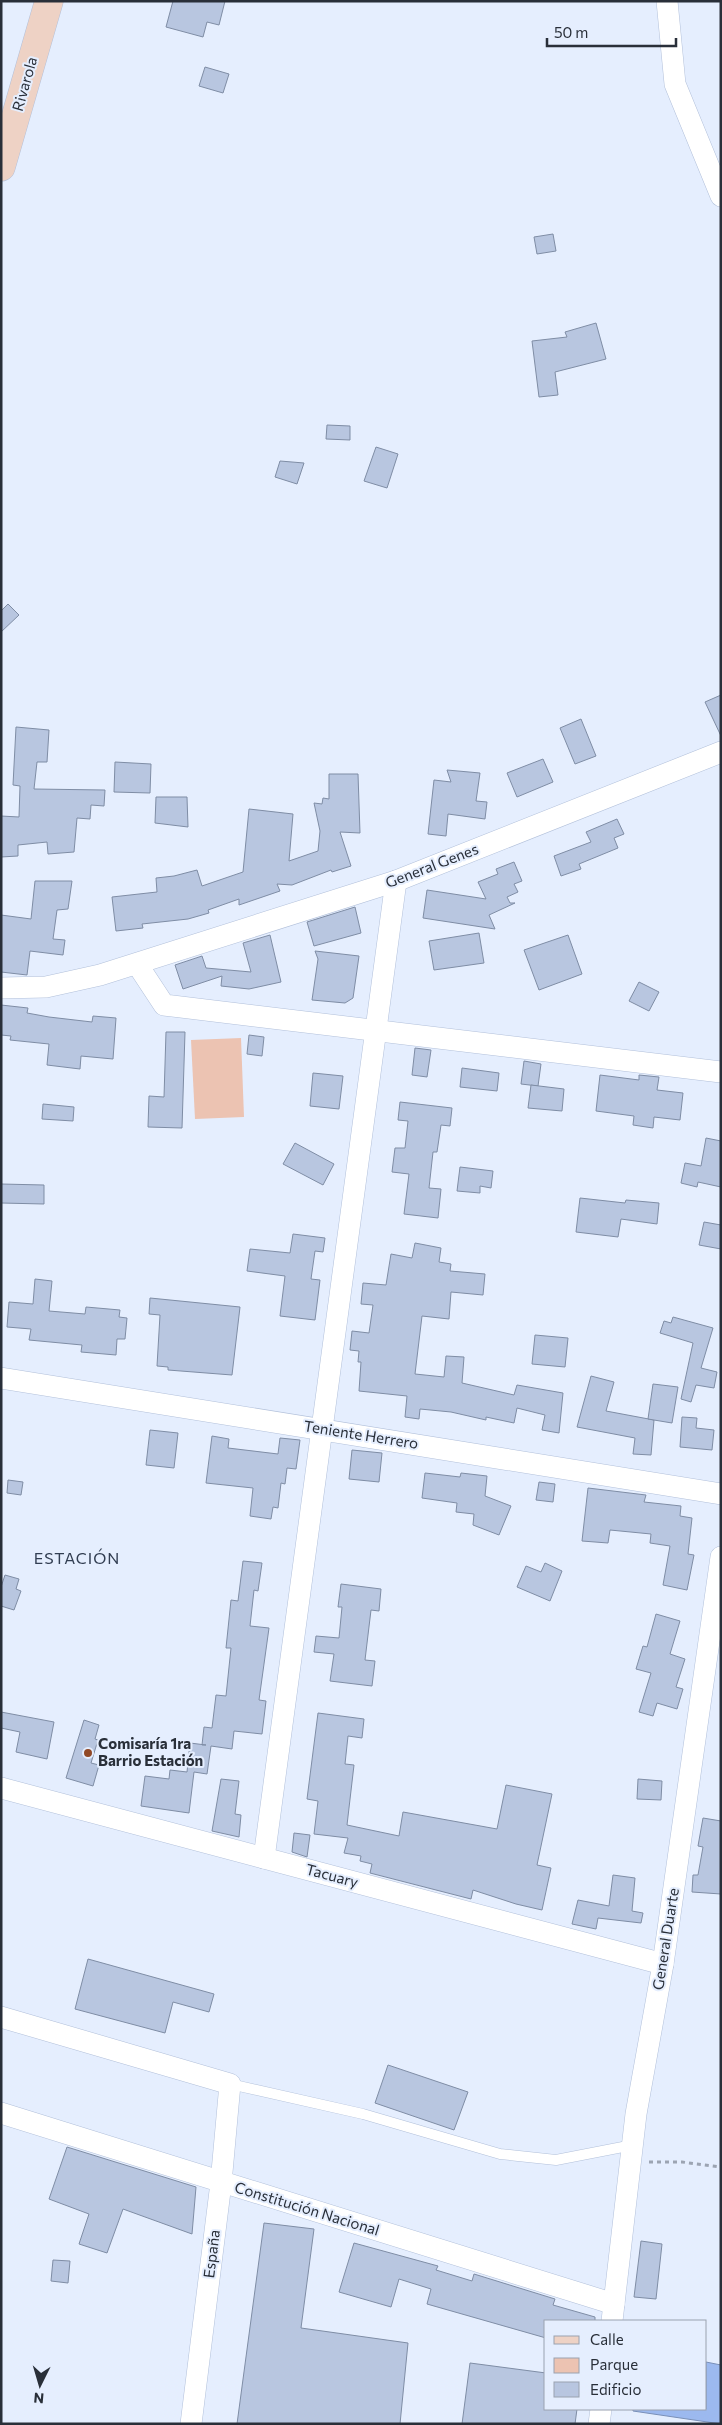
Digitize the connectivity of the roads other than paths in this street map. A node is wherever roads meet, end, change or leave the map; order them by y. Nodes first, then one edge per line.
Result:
1 (49, 1) edge
2 (667, 1) edge
3 (1, 167) edge
4 (721, 196) edge
5 (721, 752) edge
6 (396, 882) junction
7 (137, 964) junction
8 (1, 988) edge
9 (376, 1031) junction
10 (721, 1072) edge
11 (1, 1378) edge
12 (323, 1429) junction
13 (721, 1494) edge
14 (721, 1557) edge
15 (1, 1788) edge
16 (264, 1858) junction
17 (664, 1964) junction
18 (1, 2017) edge
19 (230, 2084) junction
20 (1, 2113) edge
21 (632, 2154) junction
22 (221, 2183) junction
23 (613, 2312) edge
24 (601, 2410) edge
25 (191, 2424) edge
26 (600, 2424) edge

1 - 3 street, Rivarola
2 - 4 street
5 - 6 street, General Genes
6 - 7 street, General Genes
6 - 9 street
7 - 8 street, General Genes
7 - 9 street
9 - 10 street
9 - 12 street
11 - 12 street, Teniente Herrero
12 - 13 street, Teniente Herrero
12 - 16 street
14 - 17 street, General Duarte
15 - 16 street, Tacuary
16 - 17 street, Tacuary
17 - 21 street, General Duarte
18 - 19 street
19 - 21 lane
19 - 22 street, España
20 - 22 street, Constitución Nacional
21 - 23 street, General Duarte
22 - 23 street, Constitución Nacional
22 - 25 street, España
24 - 26 street

